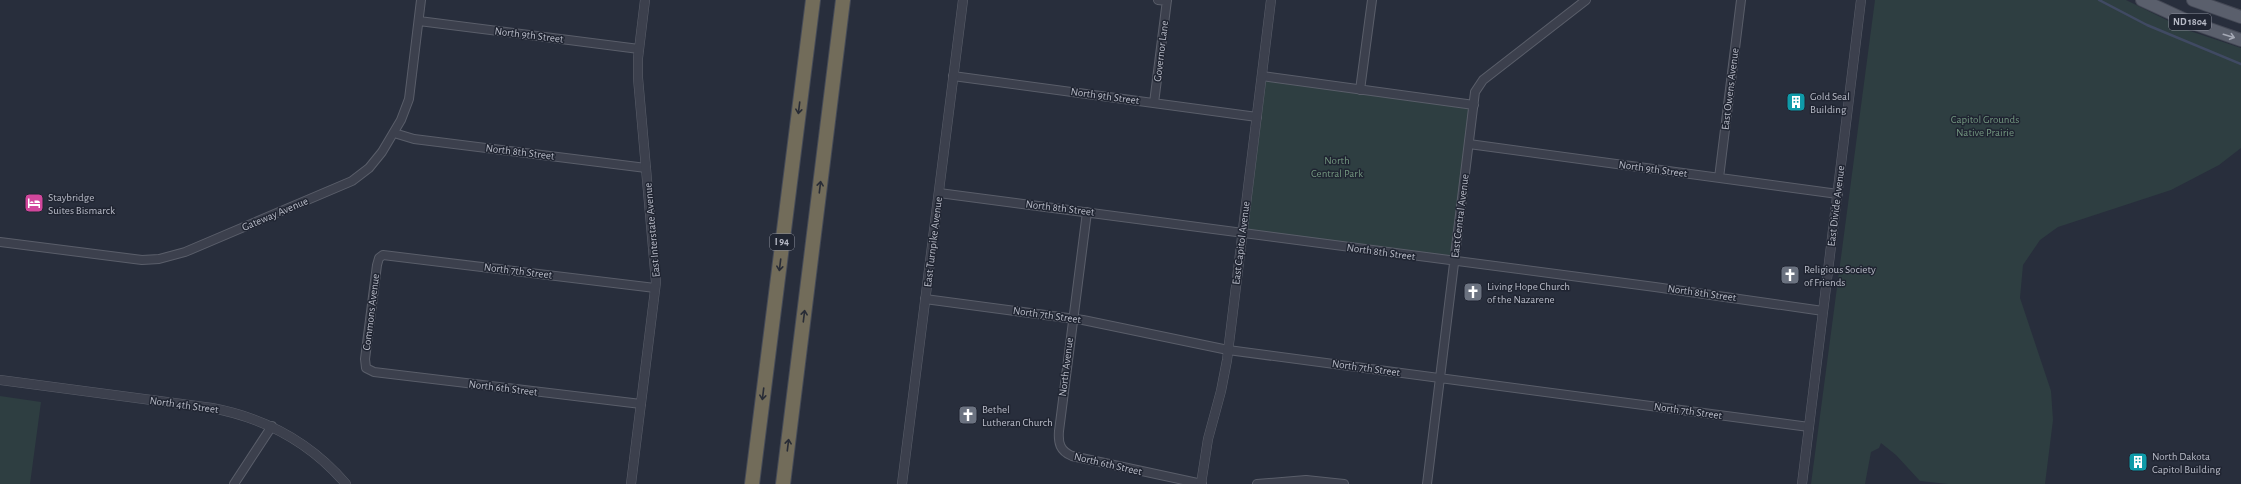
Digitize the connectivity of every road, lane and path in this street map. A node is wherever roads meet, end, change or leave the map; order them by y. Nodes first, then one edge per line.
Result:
1 (421, 0) edge
2 (645, 0) edge
3 (810, 0) edge
4 (813, 0) edge
5 (843, 0) edge
6 (849, 0) edge
7 (963, 0) edge
8 (1164, 0) edge
9 (1271, 0) edge
10 (1372, 0) edge
11 (1586, 0) edge
12 (1741, 0) edge
13 (1861, 0) edge
14 (2142, 0) edge
15 (2193, 0) edge
16 (2241, 17) edge
17 (419, 21) junction
18 (2241, 40) edge
19 (639, 49) junction
20 (953, 76) junction
21 (1262, 76) junction
22 (803, 80) junction
23 (1360, 90) junction
24 (1154, 103) junction
25 (1474, 105) junction
26 (1257, 117) junction
27 (394, 134) junction
28 (825, 144) junction
29 (1469, 144) junction
30 (646, 168) junction
31 (1719, 178) junction
32 (939, 193) junction
33 (1838, 194) junction
34 (1087, 212) junction
35 (1243, 233) junction
36 (0, 242) edge
37 (381, 256) joint
38 (1454, 262) junction
39 (655, 288) junction
40 (926, 299) junction
41 (1823, 311) junction
42 (1072, 318) junction
43 (1228, 350) junction
44 (366, 368) joint
45 (1440, 378) junction
46 (0, 380) edge
47 (641, 404) junction
48 (272, 426) junction
49 (1809, 427) junction
50 (1062, 451) joint
51 (234, 484) edge
52 (346, 484) edge
53 (631, 484) edge
54 (752, 484) edge
55 (783, 484) edge
56 (902, 484) edge
57 (1202, 484) edge
58 (1257, 484) edge
59 (1344, 484) edge
60 (1427, 484) edge
61 (1802, 484) edge

1 - 17 street, Gateway Avenue
2 - 19 street, East Interstate Avenue
3 - 22 highway
4 - 22 highway, I 94
5 - 28 highway
6 - 28 highway
7 - 20 street, East Turnpike Avenue
8 - 24 street, Governor Lane
9 - 21 street, East Capitol Avenue
10 - 23 street
11 - 25 street, East Central Avenue
12 - 31 street, East Owens Avenue
13 - 33 street, East Divide Avenue
14 -> 18 main road, ND 1804
15 - 16 main road, ND 1804
17 - 19 street, North 9th Street
17 - 27 street, Gateway Avenue
19 - 30 street, East Interstate Avenue
20 - 24 street, North 9th Street
20 - 32 street, East Turnpike Avenue
21 - 23 street
21 - 26 street, East Capitol Avenue
22 -> 54 highway, I 94
23 - 25 street
24 - 26 street, North 9th Street
25 - 29 street, East Central Avenue
26 - 35 street, East Capitol Avenue
27 - 30 street, North 8th Street
27 - 36 street, Gateway Avenue
55 -> 28 highway
29 - 31 street, North 9th Street
29 - 38 street, East Central Avenue
30 - 39 street, East Interstate Avenue
31 - 33 street, North 9th Street
32 - 34 street, North 8th Street
32 - 40 street, East Turnpike Avenue
33 - 41 street, East Divide Avenue
34 - 35 street, North 8th Street
34 - 42 street, North Avenue
35 - 38 street, North 8th Street
35 - 43 street, East Capitol Avenue
37 - 39 street, North 7th Street
37 - 44 street, Commons Avenue
38 - 41 street, North 8th Street
38 - 45 street, East Central Avenue
39 - 47 street, East Interstate Avenue
40 - 42 street, North 7th Street
40 - 56 street, East Turnpike Avenue
41 - 49 street, East Divide Avenue
42 - 43 street, North 7th Street
42 - 50 street, North Avenue
43 - 45 street, North 7th Street
43 - 57 street, East Capitol Avenue
44 - 47 street, North 6th Street
45 - 49 street, North 7th Street
45 - 60 street, East Central Avenue
46 - 48 street, North 4th Street
47 - 53 street, East Interstate Avenue
48 - 51 street
48 - 52 street, North 4th Street
49 - 61 street, East Divide Avenue
50 - 57 street, North 6th Street
58 - 59 street

